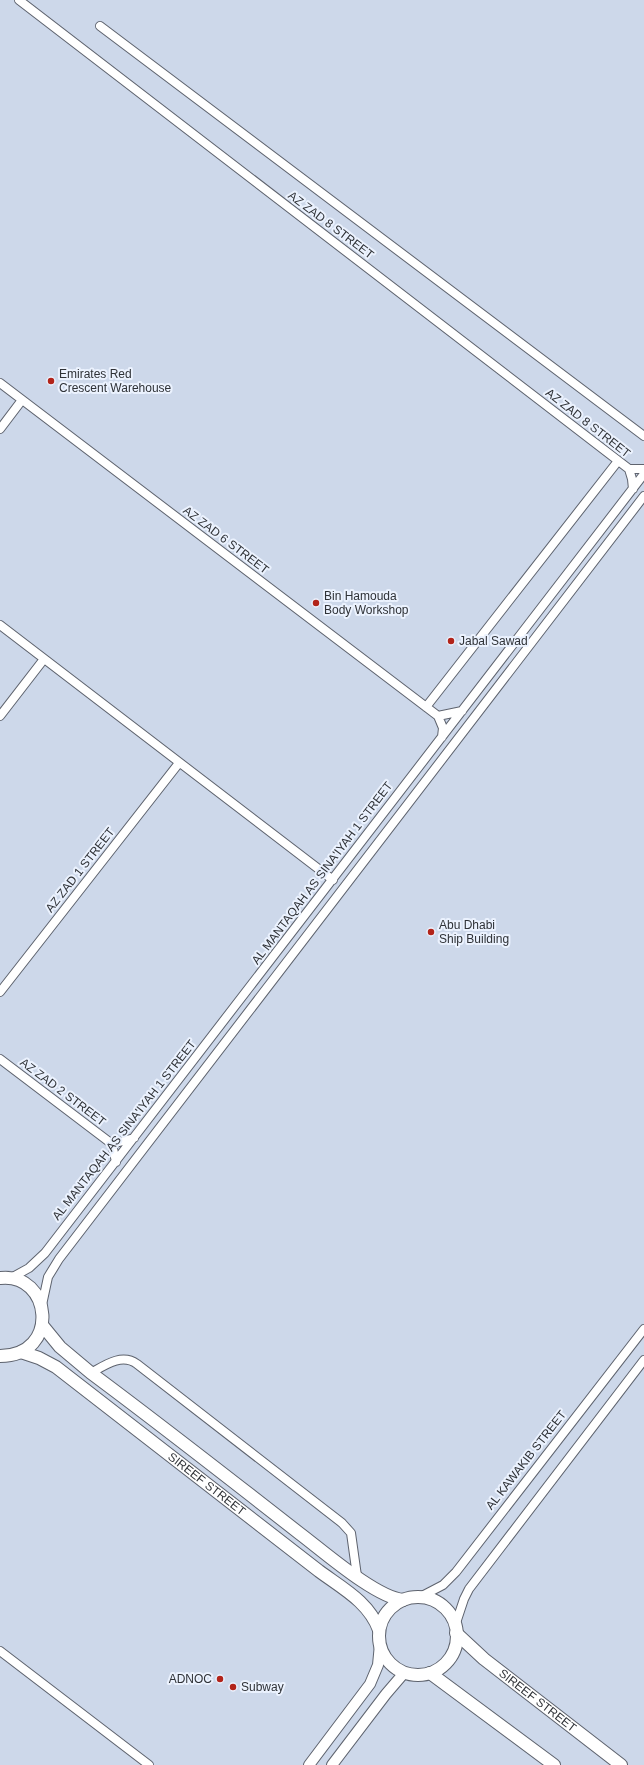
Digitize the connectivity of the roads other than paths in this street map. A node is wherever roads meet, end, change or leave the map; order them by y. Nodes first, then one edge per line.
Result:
1 (19, 0) edge
2 (100, 26) dead end
3 (0, 383) edge
4 (22, 400) junction
5 (0, 429) edge
6 (644, 436) edge
7 (618, 461) junction
8 (629, 469) junction
9 (644, 469) edge
10 (644, 474) edge
11 (633, 489) junction
12 (644, 496) edge
13 (0, 625) edge
14 (44, 659) junction
15 (426, 707) junction
16 (463, 710) junction
17 (0, 716) edge
18 (438, 716) junction
19 (442, 737) junction
20 (179, 763) junction
21 (333, 880) junction
22 (0, 992) edge
23 (0, 1059) edge
24 (135, 1138) junction
25 (112, 1144) junction
26 (116, 1162) junction
27 (5, 1278) edge
28 (42, 1306) junction
29 (42, 1325) junction
30 (644, 1329) edge
31 (8, 1356) edge
32 (644, 1360) edge
33 (92, 1373) junction
34 (357, 1576) junction
35 (420, 1597) junction
36 (403, 1600) junction
37 (379, 1630) junction
38 (456, 1630) junction
39 (380, 1644) junction
40 (0, 1651) edge
41 (404, 1673) junction
42 (430, 1673) junction
43 (149, 1765) edge
44 (309, 1765) edge
45 (332, 1765) edge
46 (554, 1765) edge
47 (621, 1765) edge

1 - 7 street, AZ ZAD 8 STREET
2 - 6 street, AZ ZAD 8 STREET
3 - 4 street, AZ ZAD 6 STREET
4 - 5 street
4 - 15 street, AZ ZAD 6 STREET
7 - 8 street, AZ ZAD 8 STREET
7 - 15 street
8 - 9 street, AZ ZAD 8 STREET
8 - 11 street, AZ ZAD 8 STREET
10 - 11 street, AL MANTAQAH AS SINA'IYAH 1 STREET
11 - 16 street, AL MANTAQAH AS SINA'IYAH 1 STREET
12 - 28 street, AL MANTAQAH AS SINA'IYAH 1 STREET
13 - 14 street
14 - 17 street
14 - 20 street
15 - 18 street, AZ ZAD 6 STREET
16 - 18 street
16 - 19 street, AL MANTAQAH AS SINA'IYAH 1 STREET
18 - 19 street
19 - 21 street, AL MANTAQAH AS SINA'IYAH 1 STREET
20 - 21 street
20 - 22 street, AZ ZAD 1 STREET
21 - 24 street, AL MANTAQAH AS SINA'IYAH 1 STREET
23 - 25 street, AZ ZAD 2 STREET
24 - 25 street
24 - 26 street, AL MANTAQAH AS SINA'IYAH 1 STREET
25 - 26 street
26 - 27 street, AL MANTAQAH AS SINA'IYAH 1 STREET
27 - 28 main road
28 - 29 main road
29 - 31 main road
29 - 33 main road, SIREEF STREET
30 - 35 street, AL KAWAKIB STREET
31 - 37 main road, SIREEF STREET
32 - 38 street
33 - 34 main road, SIREEF STREET
33 - 34 street
34 - 36 main road, SIREEF STREET
35 - 36 main road
35 - 38 main road
36 - 37 main road
37 - 39 main road
38 - 42 main road
38 - 47 main road, SIREEF STREET
39 - 41 main road
39 - 44 street
40 - 43 street
41 - 42 main road
41 - 45 street
42 - 46 main road

